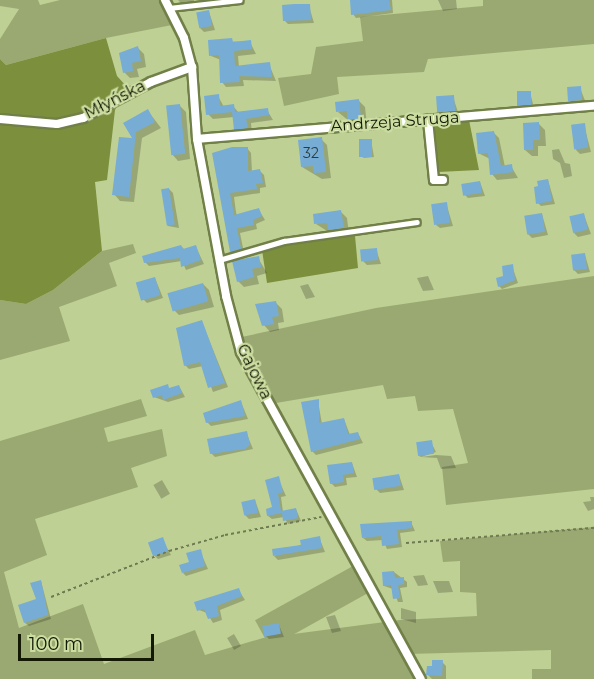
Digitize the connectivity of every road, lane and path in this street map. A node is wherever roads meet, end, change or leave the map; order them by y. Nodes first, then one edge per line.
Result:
1 (240, 0) edge
2 (167, 4) edge
3 (192, 68) junction
4 (594, 106) edge
5 (0, 119) edge
6 (428, 120) junction
7 (197, 139) junction
8 (443, 180) dead end
9 (417, 222) dead end
10 (219, 260) junction
11 (331, 515) junction
12 (594, 528) edge
13 (406, 543) dead end
14 (51, 597) dead end
15 (421, 679) edge

1 - 2 lane
2 - 3 street, Gajowa
3 - 5 street, Młyńska
3 - 7 street, Gajowa
4 - 6 street, Andrzeja Struga
6 - 7 street, Andrzeja Struga
6 - 8 street
7 - 10 street, Gajowa
9 - 10 lane
10 - 11 street, Gajowa
11 - 14 path
11 - 15 street, Gajowa
12 - 13 path

